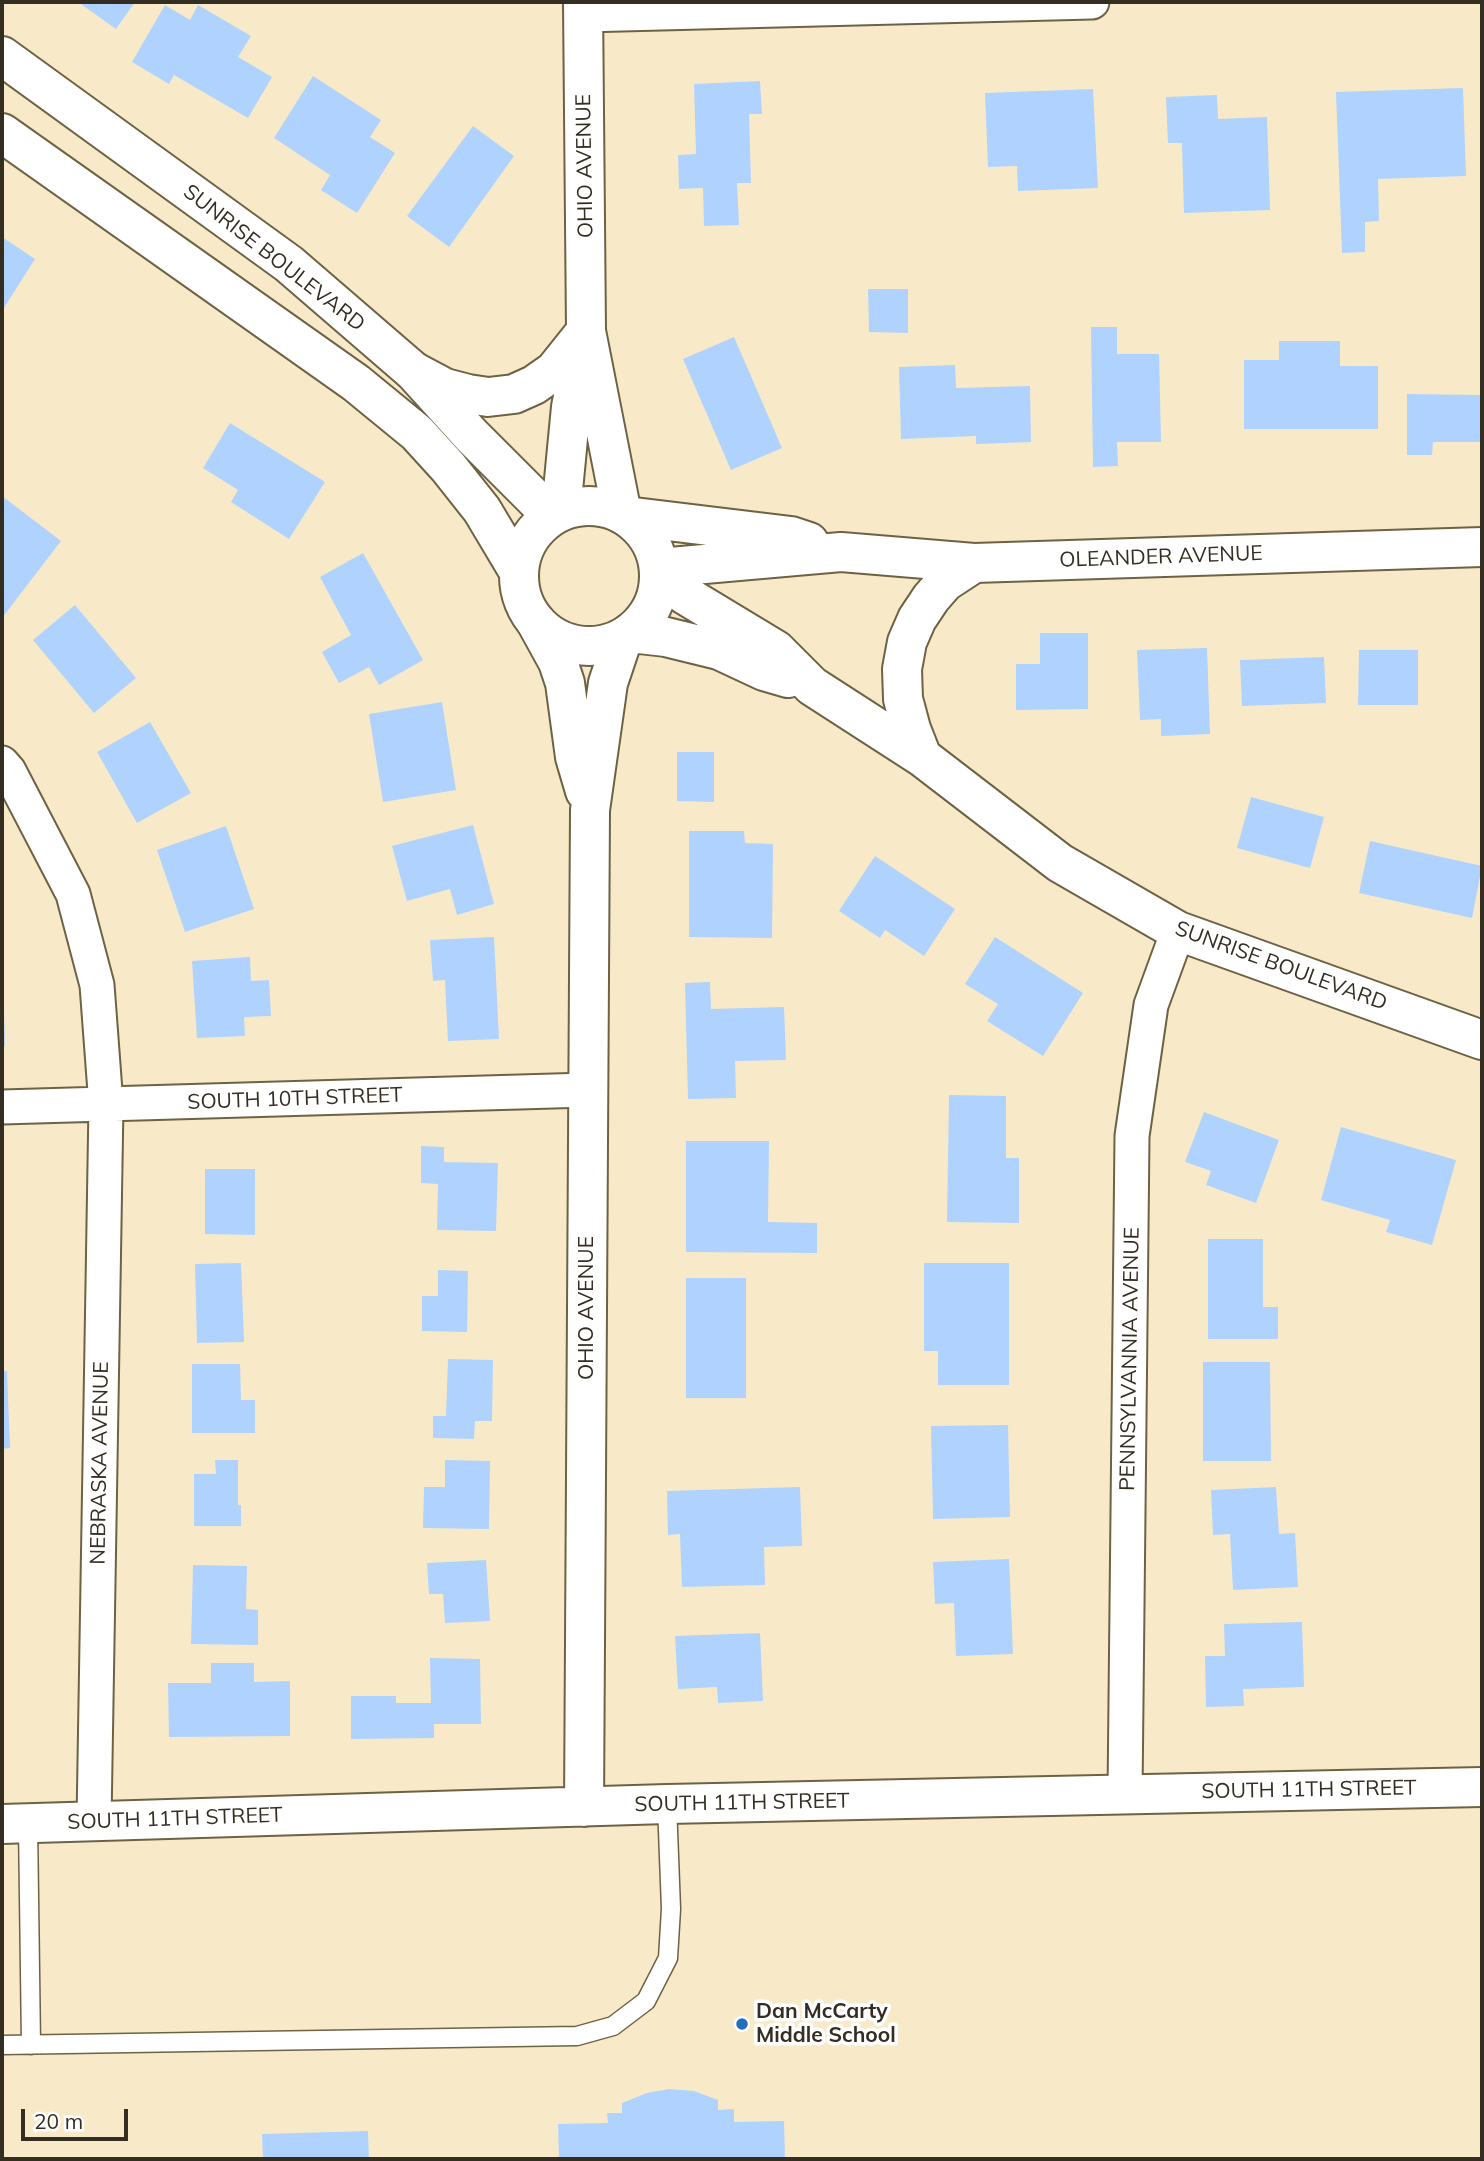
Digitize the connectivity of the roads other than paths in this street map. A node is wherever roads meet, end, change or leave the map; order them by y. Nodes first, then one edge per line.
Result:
1 (1092, 2) edge
2 (583, 8) edge
3 (2, 56) edge
4 (2, 133) edge
5 (586, 331) junction
6 (413, 371) junction
7 (557, 514) junction
8 (624, 515) junction
9 (1482, 547) edge
10 (841, 552) junction
11 (974, 563) junction
12 (519, 572) junction
13 (659, 572) junction
14 (536, 622) junction
15 (626, 636) junction
16 (812, 686) junction
17 (922, 757) junction
18 (2, 764) edge
19 (590, 810) junction
20 (1178, 931) junction
21 (1482, 1040) edge
22 (588, 1090) junction
23 (106, 1105) junction
24 (2, 1107) edge
25 (1482, 1787) edge
26 (1125, 1794) junction
27 (667, 1804) junction
28 (584, 1807) junction
29 (94, 1821) junction
30 (15, 1823) edge
31 (2, 2045) edge
32 (31, 2045) junction

1 - 2 street
2 - 5 street, OHIO AVENUE
3 - 6 street, SUNRISE BOULEVARD
4 - 12 street
5 - 6 street
5 - 7 street, OHIO AVENUE
5 - 8 street, OHIO AVENUE
6 - 7 street, SUNRISE BOULEVARD
7 - 8 street
7 - 12 street
8 - 10 street, OLEANDER AVENUE
8 - 13 street
9 - 11 street, OLEANDER AVENUE
10 - 11 street, OLEANDER AVENUE
10 - 13 street, OLEANDER AVENUE
11 - 17 street
12 - 14 street
13 - 15 street
13 - 16 street, SUNRISE BOULEVARD
14 - 15 street
14 - 19 street, OHIO AVENUE
15 - 16 street, SUNRISE BOULEVARD
15 - 19 street, OHIO AVENUE
16 - 17 street, SUNRISE BOULEVARD
17 - 20 street, SUNRISE BOULEVARD
18 - 23 street, NEBRASKA AVENUE
19 - 22 street, OHIO AVENUE
20 - 21 street, SUNRISE BOULEVARD
20 - 26 street, PENNSYLVANNIA AVENUE
22 - 23 street, SOUTH 10TH STREET
22 - 28 street, OHIO AVENUE
23 - 24 street, SOUTH 10TH STREET
23 - 29 street, NEBRASKA AVENUE
25 - 26 street, SOUTH 11TH STREET
26 - 27 street, SOUTH 11TH STREET
27 - 28 street, SOUTH 11TH STREET
27 - 32 lane
28 - 29 street, SOUTH 11TH STREET
29 - 30 street, SOUTH 11TH STREET
30 - 32 lane
31 - 32 lane

